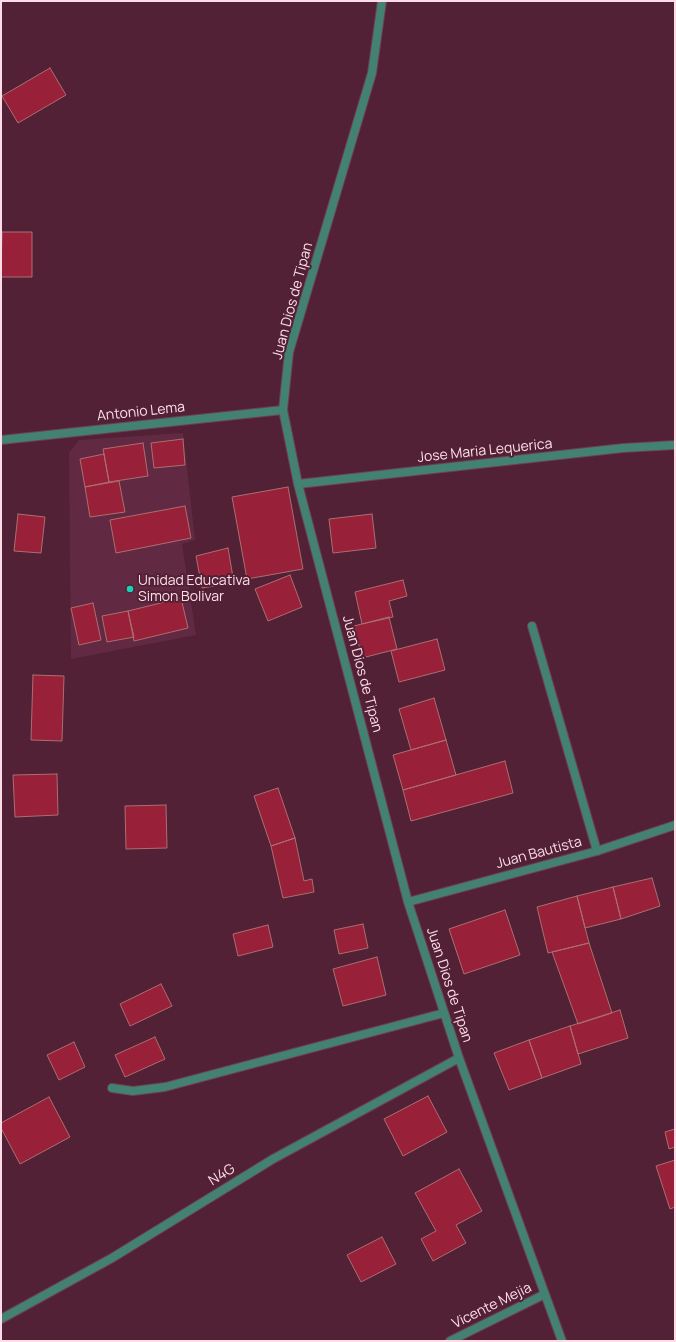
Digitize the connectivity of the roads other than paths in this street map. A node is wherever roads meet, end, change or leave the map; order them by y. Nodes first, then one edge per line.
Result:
1 (382, 1) edge
2 (283, 410) junction
3 (1, 440) edge
4 (675, 445) edge
5 (298, 484) junction
6 (532, 626) dead end
7 (675, 825) edge
8 (597, 851) junction
9 (408, 902) junction
10 (444, 1013) junction
11 (460, 1058) junction
12 (112, 1088) dead end
13 (545, 1294) junction
14 (1, 1319) edge
15 (450, 1341) edge
16 (562, 1341) edge

1 - 2 street, Juan Dios de Tipan
2 - 3 street, Antonio Lema
2 - 5 street, Juan Dios de Tipan
4 - 5 street, Jose Maria Lequerica
5 - 9 street, Juan Dios de Tipan
6 - 8 street
7 - 8 street, Juan Bautista
8 - 9 street, Juan Bautista
9 - 10 street, Juan Dios de Tipan
10 - 11 street, Juan Dios de Tipan
10 - 12 street
11 - 13 street, Juan Dios de Tipan
11 - 14 street, N4G
13 - 15 street, Vicente Mejia
13 - 16 street, Juan Dios de Tipan

